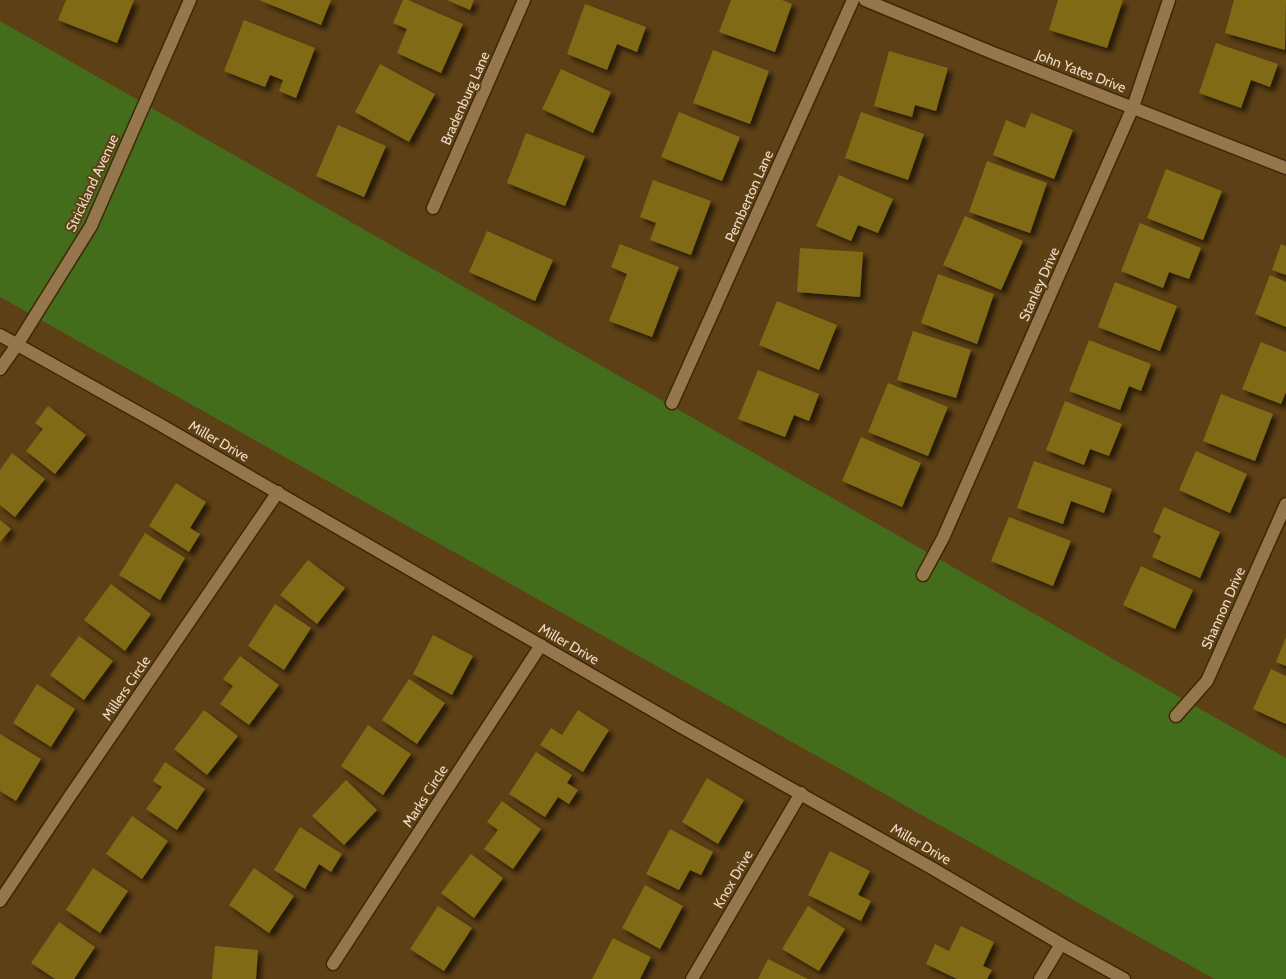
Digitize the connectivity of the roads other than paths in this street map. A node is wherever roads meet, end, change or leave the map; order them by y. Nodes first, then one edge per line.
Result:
1 (190, 0) edge
2 (524, 0) edge
3 (853, 0) edge
4 (865, 0) edge
5 (1169, 0) edge
6 (1133, 107) junction
7 (1286, 168) edge
8 (433, 208) dead end
9 (0, 335) edge
10 (17, 345) junction
11 (0, 369) edge
12 (672, 403) dead end
13 (278, 492) junction
14 (1286, 504) edge
15 (923, 574) dead end
16 (541, 645) junction
17 (1176, 716) dead end
18 (801, 793) junction
19 (0, 901) edge
20 (1061, 944) junction
21 (334, 964) dead end
22 (692, 979) edge
23 (1040, 979) edge
24 (1124, 979) edge

1 - 10 street, Strickland Avenue
2 - 8 street, Bradenburg Lane
3 - 12 street, Pemberton Lane
4 - 6 street, John Yates Drive
5 - 6 street, Stanley Drive
6 - 7 street, John Yates Drive
6 - 15 street, Stanley Drive
9 - 10 street, Miller Drive
10 - 11 street, Strickland Avenue
10 - 13 street, Miller Drive
13 - 16 street, Miller Drive
13 - 19 street, Millers Circle
14 - 17 street, Shannon Drive
16 - 18 street, Miller Drive
16 - 21 street, Marks Circle
18 - 20 street, Miller Drive
18 - 22 street, Knox Drive
20 - 23 street
20 - 24 street, Miller Drive

